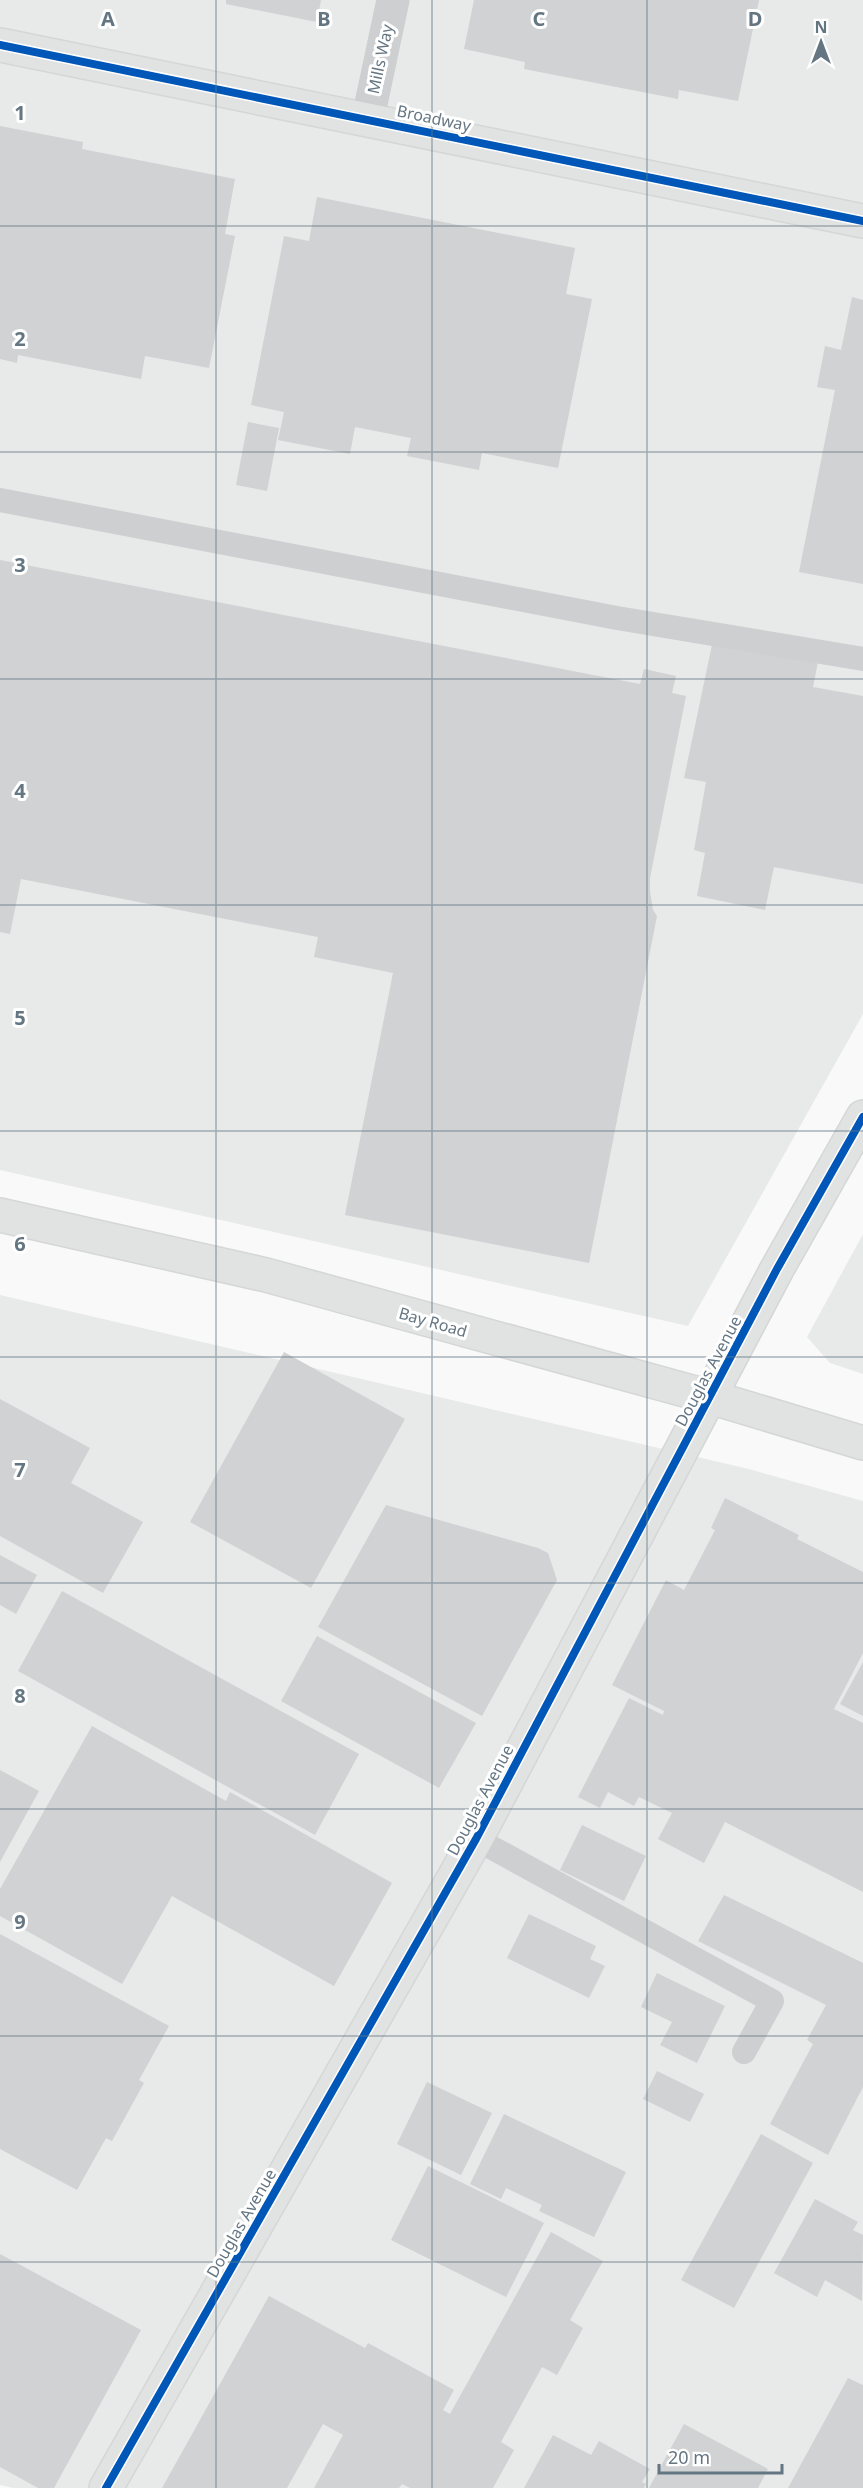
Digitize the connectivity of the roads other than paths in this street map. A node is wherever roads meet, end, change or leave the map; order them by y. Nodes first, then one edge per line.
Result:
1 (393, 0) edge
2 (0, 45) edge
3 (368, 118) junction
4 (863, 221) edge
5 (0, 500) edge
6 (863, 659) edge
7 (863, 1117) edge
8 (0, 1215) edge
9 (710, 1397) junction
10 (863, 1443) edge
11 (476, 1839) junction
12 (744, 2052) dead end
13 (106, 2488) edge

1 - 3 street, Mills Way
2 - 3 street, Broadway
3 - 4 street, Broadway
5 - 6 lane
7 - 9 street, Douglas Avenue
8 - 9 street, Bay Road
9 - 10 street, Bay Road
9 - 11 street, Douglas Avenue
11 - 12 lane
11 - 13 street, Douglas Avenue

